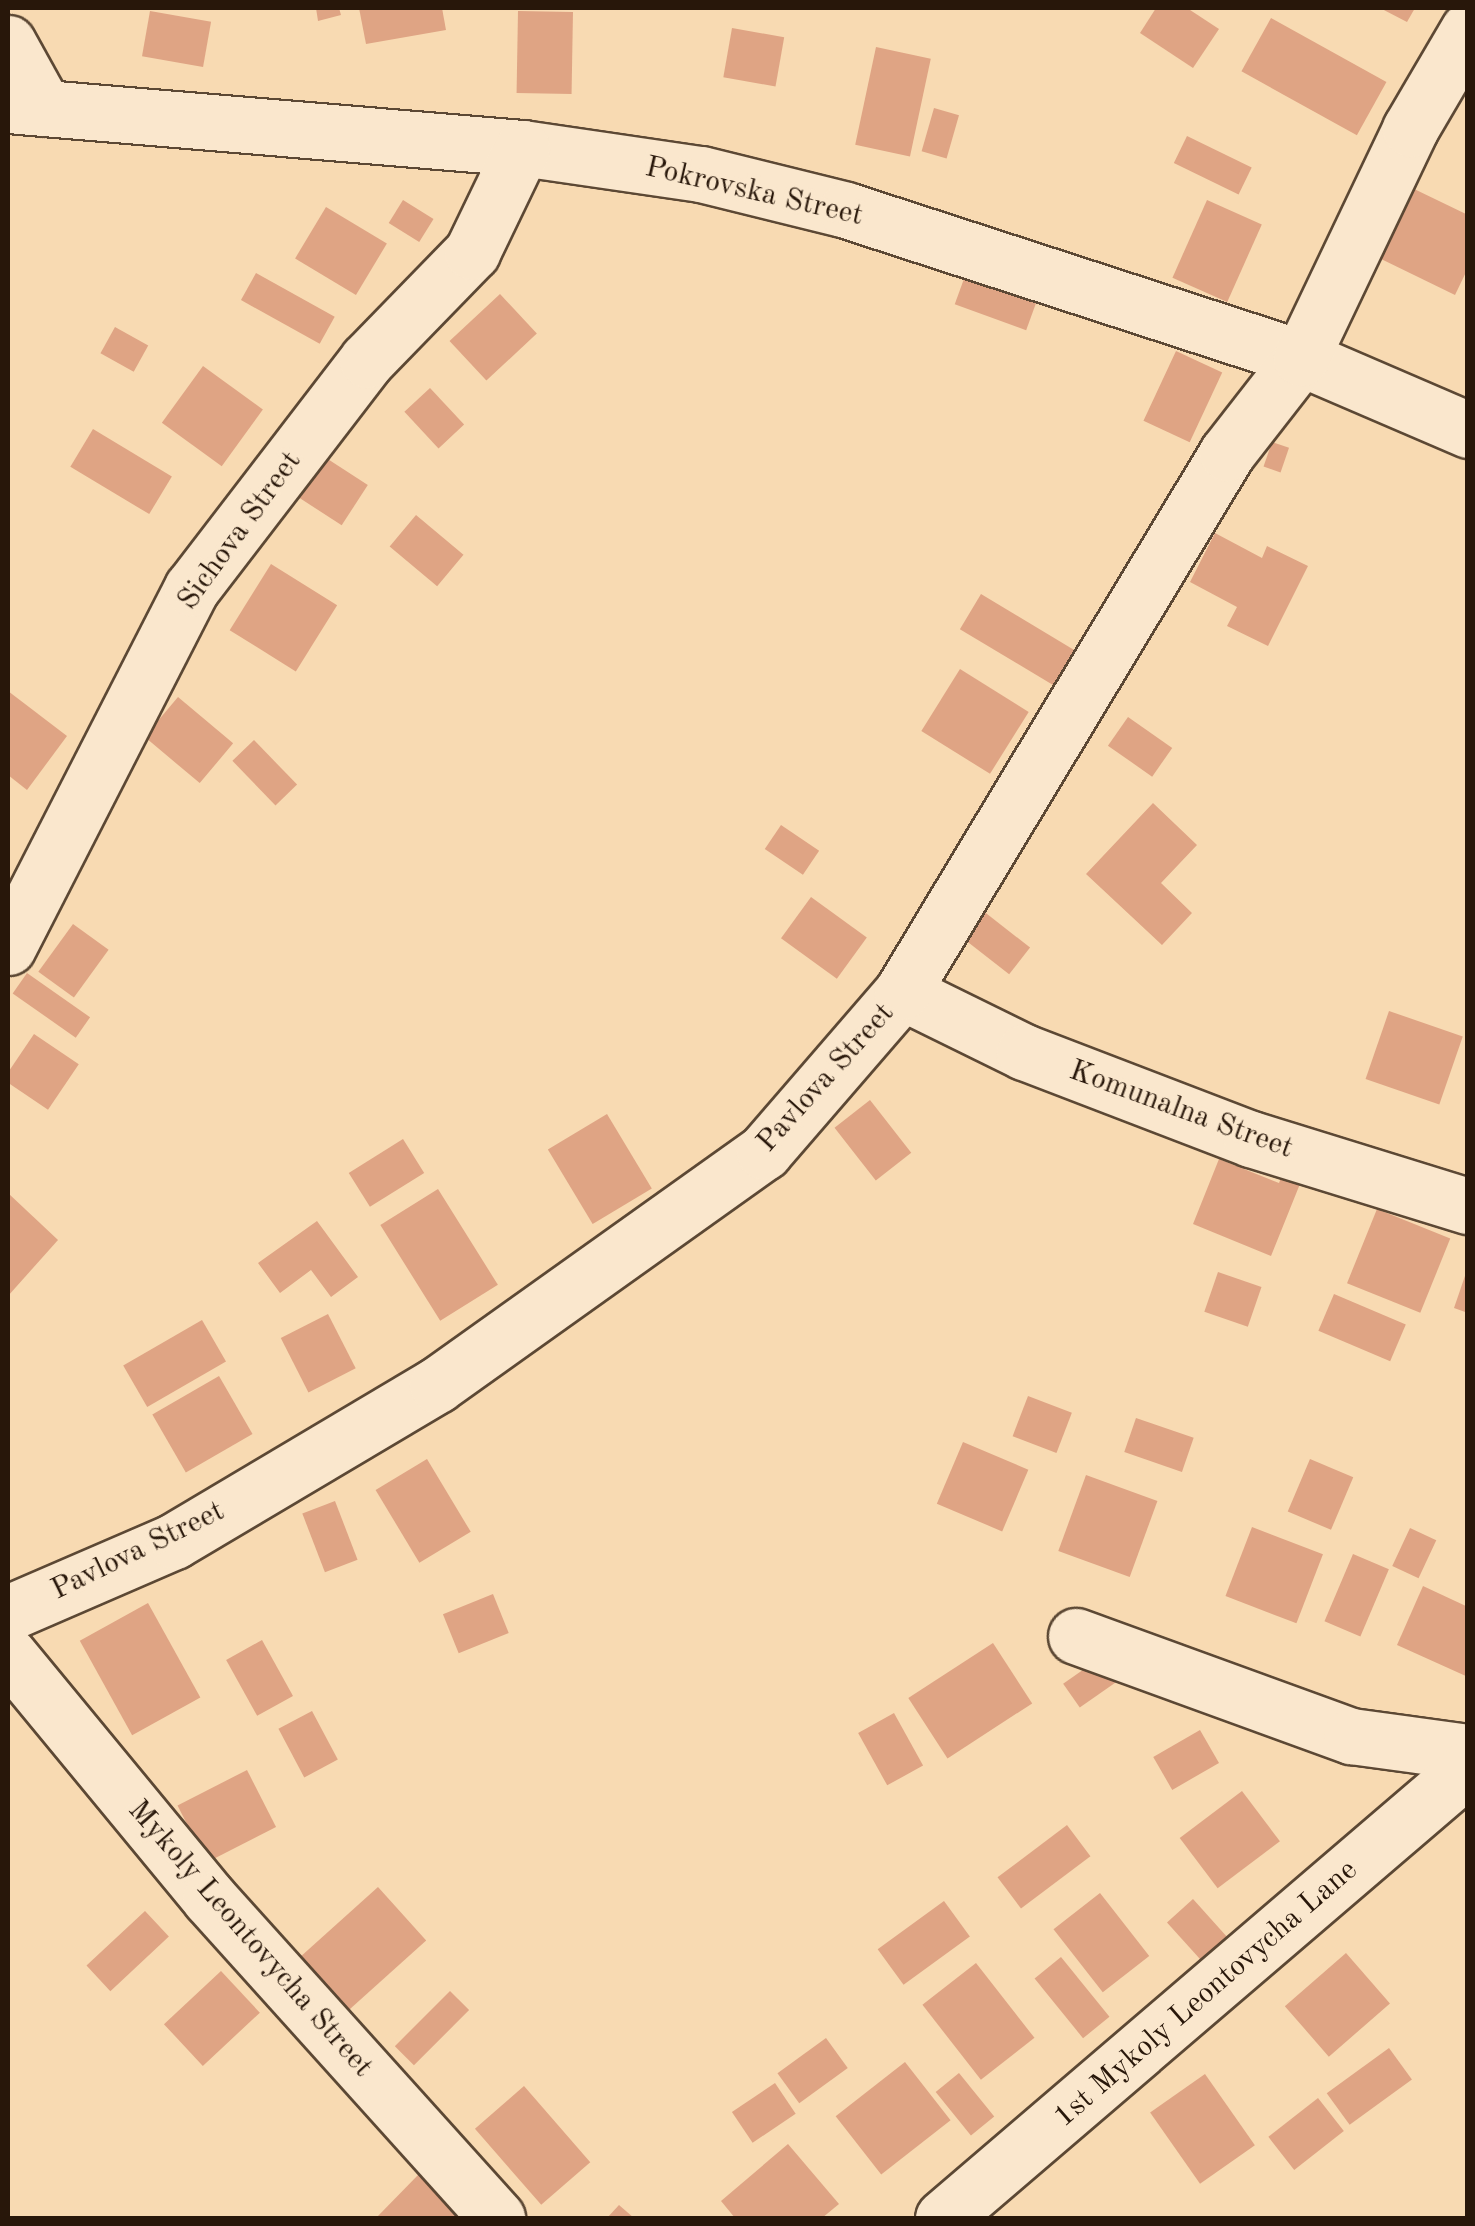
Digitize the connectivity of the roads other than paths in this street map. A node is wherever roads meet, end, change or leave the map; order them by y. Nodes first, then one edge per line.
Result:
1 (1468, 30) edge
2 (8, 43) edge
3 (26, 107) edge
4 (522, 148) junction
5 (1301, 358) junction
6 (1468, 430) edge
7 (8, 947) edge
8 (902, 992) junction
9 (1468, 1206) edge
10 (8, 1613) edge
11 (1076, 1636) dead end
12 (8, 1654) edge
13 (1468, 1752) edge
14 (1468, 1768) edge
15 (497, 2218) edge
16 (943, 2218) edge

1 - 5 street, Pavlova Street
2 - 3 street
3 - 4 street, Pokrovska Street
4 - 5 street, Pokrovska Street
4 - 7 street, Sichova Street
5 - 6 street, Pokrovska Street
5 - 8 street, Pavlova Street
8 - 9 street, Komunalna Street
8 - 10 street, Pavlova Street
11 - 13 street
12 - 15 street, Mykoly Leontovycha Street
14 - 16 street, 1st Mykoly Leontovycha Lane

